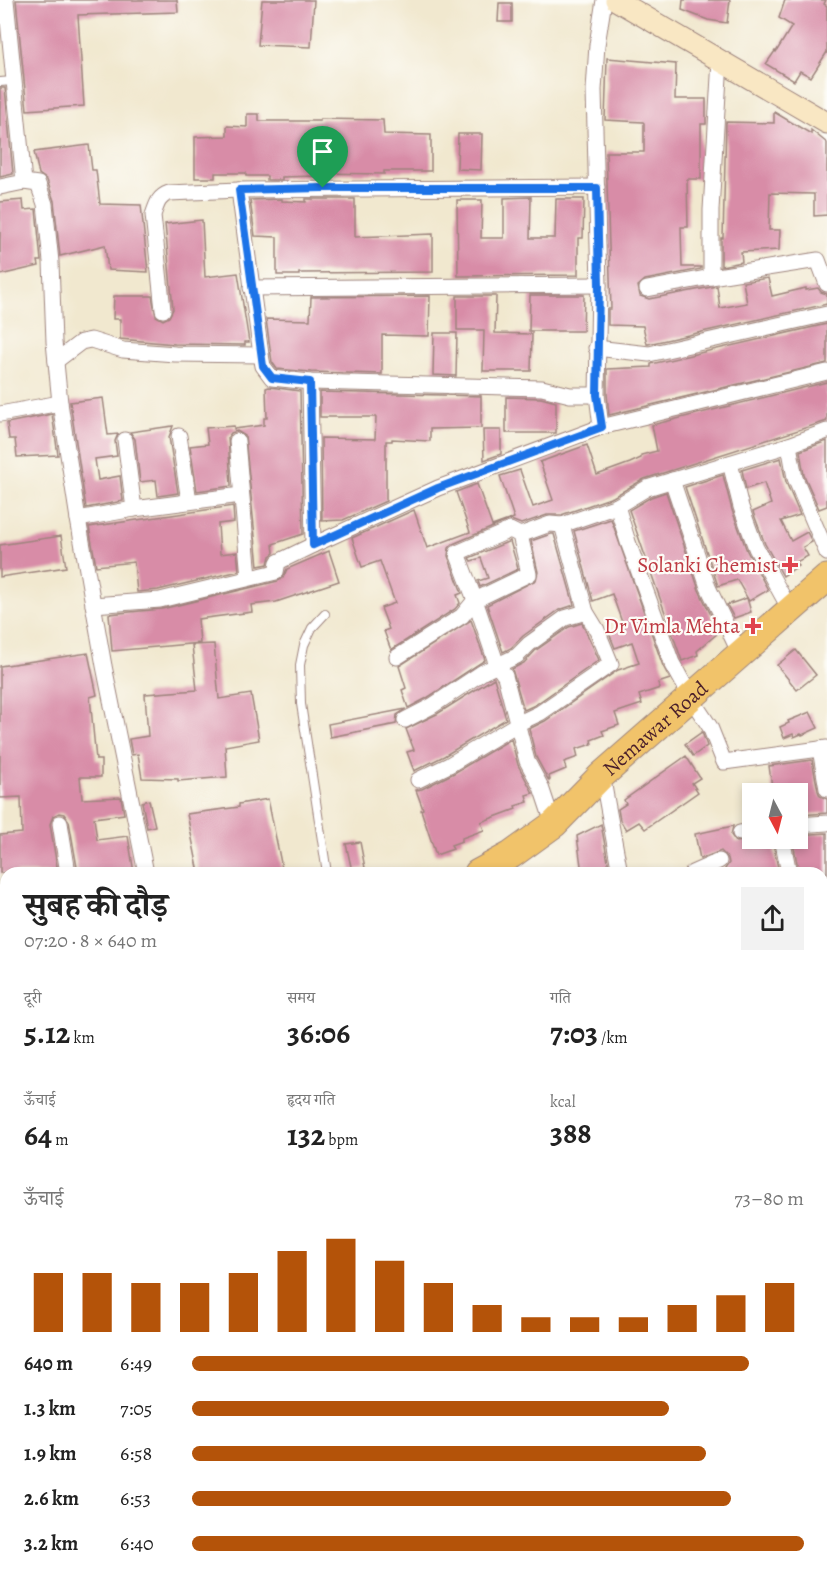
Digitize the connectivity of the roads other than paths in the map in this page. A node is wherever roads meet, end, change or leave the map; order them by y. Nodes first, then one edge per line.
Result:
1 (604, 0) edge
2 (616, 0) edge
3 (4, 6) edge
4 (720, 60) junction
5 (7, 81) edge
6 (827, 123) edge
7 (24, 182) junction
8 (0, 187) edge
9 (597, 188) junction
10 (239, 190) junction
11 (711, 277) junction
12 (827, 284) edge
13 (599, 285) junction
14 (251, 288) junction
15 (647, 289) dead end
16 (163, 310) dead end
17 (827, 314) edge
18 (596, 348) junction
19 (261, 355) junction
20 (56, 361) junction
21 (827, 372) edge
22 (310, 382) junction
23 (597, 395) junction
24 (60, 403) junction
25 (0, 414) edge
26 (602, 427) junction
27 (827, 431) edge
28 (179, 436) dead end
29 (125, 440) dead end
30 (237, 441) dead end
31 (789, 445) junction
32 (730, 463) junction
33 (672, 480) junction
34 (241, 495) junction
35 (189, 501) junction
36 (618, 506) junction
37 (134, 509) junction
38 (78, 519) junction
39 (562, 525) junction
40 (520, 535) junction
41 (313, 545) junction
42 (827, 553) edge
43 (249, 577) junction
44 (827, 578) edge
45 (827, 594) edge
46 (475, 600) junction
47 (93, 605) junction
48 (586, 612) junction
49 (325, 614) dead end
50 (793, 615) junction
51 (397, 657) dead end
52 (743, 659) junction
53 (497, 664) junction
54 (693, 702) junction
55 (405, 720) dead end
56 (519, 723) junction
57 (823, 749) edge
58 (418, 780) dead end
59 (604, 786) junction
60 (827, 789) edge
61 (827, 822) edge
62 (60, 823) dead end
63 (808, 824) edge
64 (555, 829) junction
65 (784, 849) edge
66 (719, 861) dead end
67 (67, 867) edge
68 (145, 867) edge
69 (326, 867) edge
70 (489, 867) edge
71 (506, 867) edge
72 (619, 867) edge
73 (706, 867) edge
74 (788, 867) edge

1 - 9 street
2 - 4 main road
3 - 5 street
4 - 6 main road
4 - 11 street
5 - 7 street
7 - 8 street
7 - 20 street
9 - 10 street
9 - 13 street
10 - 14 street
10 - 16 street
11 - 12 street
11 - 15 street
13 - 14 street
13 - 18 street
14 - 19 street
17 - 18 street
18 - 23 street
19 - 20 street
19 - 22 street
20 - 24 street
21 - 26 street
22 - 23 street
22 - 41 street
23 - 26 street
24 - 25 street
24 - 38 street
26 - 41 street
27 - 31 street
28 - 35 street
29 - 37 street
30 - 34 street
31 - 32 street
31 - 42 street
32 - 33 street
32 - 50 street
33 - 36 street
33 - 52 street
34 - 35 street
34 - 43 street
35 - 37 street
36 - 39 street
36 - 54 street
37 - 38 street
38 - 47 street
39 - 40 street
39 - 48 street
40 - 46 street
40 - 46 street
41 - 43 street
43 - 47 street
44 - 50 highway, Nemawar Road
45 - 50 highway, Nemawar Road
46 - 51 street
46 - 53 street
47 - 68 street
48 - 53 street
48 - 56 street
49 - 69 lane
50 - 52 highway, Nemawar Road
52 - 54 highway, Nemawar Road
53 - 55 street
53 - 56 street
54 - 57 street
54 - 59 highway, Nemawar Road
54 - 64 highway, Nemawar Road
56 - 58 street
56 - 64 street
57 - 60 street
59 - 64 highway, Nemawar Road
59 - 72 street
61 - 63 street
62 - 67 street
64 - 70 highway, Nemawar Road
64 - 71 highway, Nemawar Road
65 - 74 street
66 - 73 street

